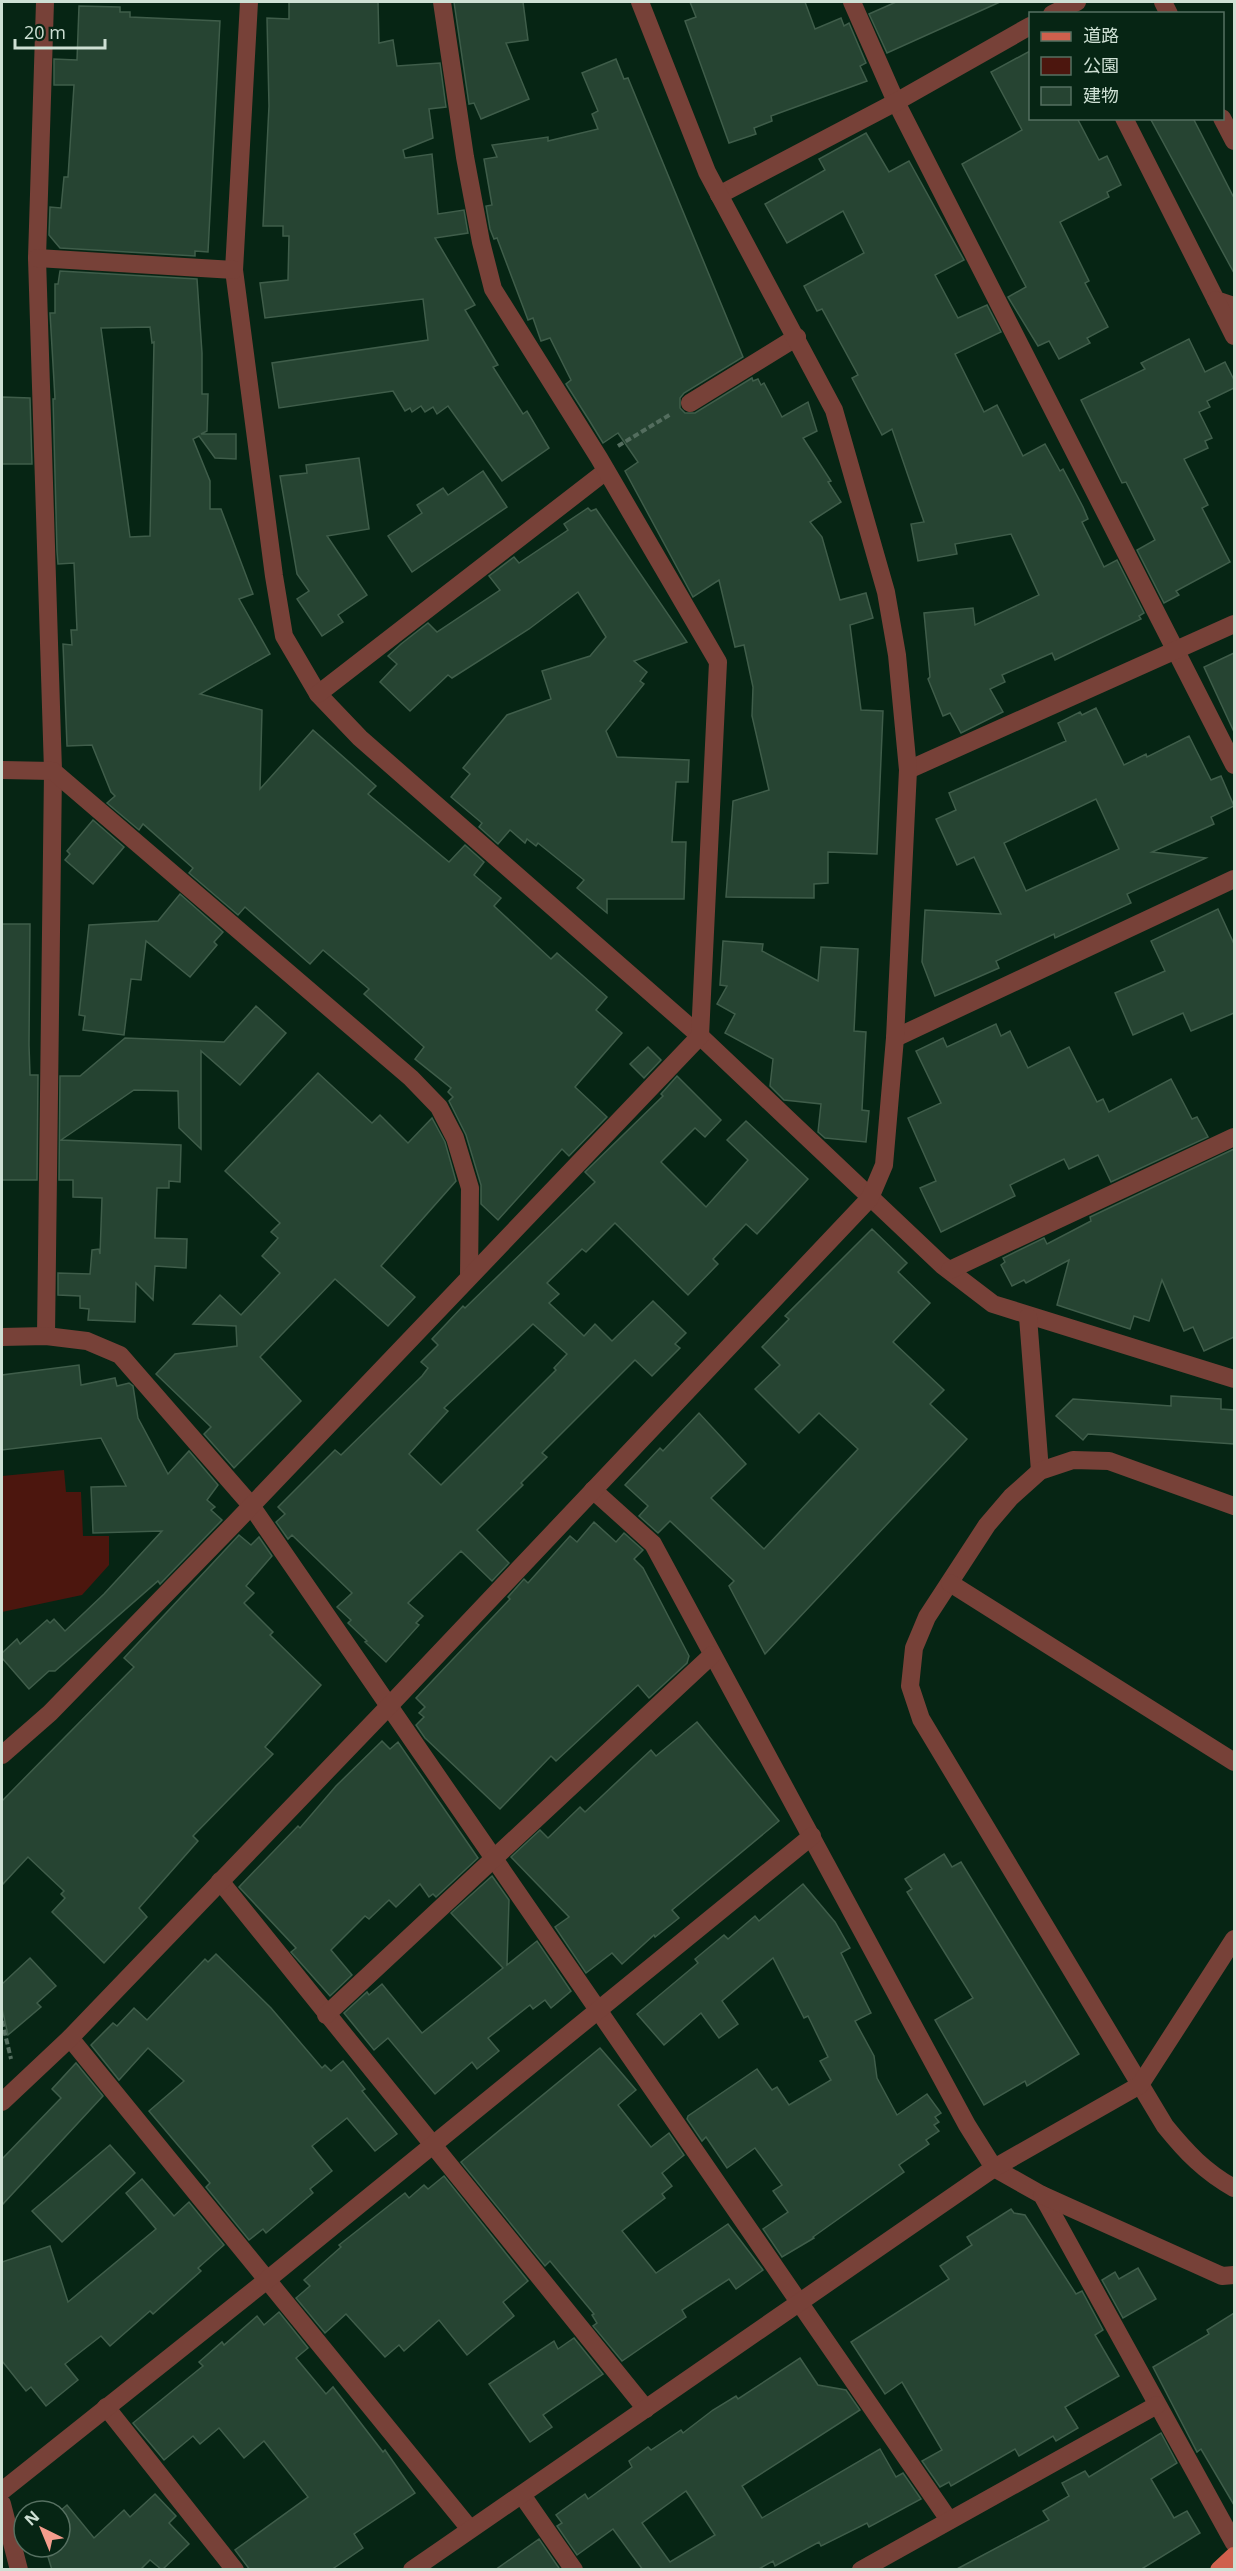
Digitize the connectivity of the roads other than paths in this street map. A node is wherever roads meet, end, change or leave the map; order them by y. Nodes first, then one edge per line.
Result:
1 (45, 2) edge
2 (249, 2) edge
3 (442, 2) edge
4 (640, 2) edge
5 (852, 2) edge
6 (1029, 27) edge
7 (896, 102) junction
8 (1227, 119) edge
9 (1125, 120) edge
10 (1234, 141) edge
11 (719, 195) junction
12 (37, 258) junction
13 (234, 270) junction
14 (1216, 300) junction
15 (1234, 306) edge
16 (1234, 336) edge
17 (797, 337) junction
18 (690, 403) road end
19 (602, 465) junction
20 (1234, 624) edge
21 (1177, 652) junction
22 (318, 694) junction
23 (1234, 765) edge
24 (2, 770) edge
25 (54, 771) junction
26 (908, 771) junction
27 (1234, 879) edge
28 (700, 1036) junction
29 (895, 1038) junction
30 (1234, 1137) edge
31 (870, 1198) junction
32 (950, 1270) junction
33 (469, 1276) junction
34 (1028, 1317) junction
35 (46, 1336) junction
36 (2, 1337) edge
37 (1234, 1379) edge
38 (1040, 1471) junction
39 (593, 1490) junction
40 (250, 1504) junction
41 (1234, 1506) edge
42 (950, 1583) junction
43 (712, 1655) junction
44 (390, 1705) junction
45 (2, 1755) edge
46 (1234, 1762) edge
47 (812, 1836) junction
48 (492, 1857) junction
49 (220, 1881) junction
50 (1234, 1939) edge
51 (598, 2009) junction
52 (326, 2015) junction
53 (70, 2038) junction
54 (1140, 2085) junction
55 (2, 2102) edge
56 (432, 2146) junction
57 (994, 2168) junction
58 (1234, 2188) edge
59 (1042, 2195) junction
60 (1234, 2275) edge
61 (267, 2280) junction
62 (800, 2303) junction
63 (1157, 2405) junction
64 (106, 2407) junction
65 (646, 2409) junction
66 (2, 2491) edge
67 (522, 2495) junction
68 (2, 2504) edge
69 (949, 2520) junction
70 (470, 2529) junction
71 (1234, 2543) edge
72 (1234, 2556) edge
73 (19, 2570) edge
74 (235, 2570) edge
75 (412, 2570) edge
76 (574, 2570) edge
77 (861, 2570) edge
78 (1219, 2570) edge

1 - 12 street
2 - 13 street
3 - 19 street
4 - 11 street
5 - 7 street
6 - 7 street
7 - 11 street
7 - 21 street
8 - 10 street
9 - 14 street
11 - 17 street
12 - 13 street
12 - 25 street
13 - 22 street
14 - 15 street
14 - 16 street
17 - 18 street
17 - 26 street
19 - 22 street
19 - 28 street
20 - 21 street
21 - 23 street
21 - 26 street
22 - 28 street
24 - 25 street
25 - 33 street
25 - 35 street
26 - 29 street
27 - 29 street
28 - 31 street
28 - 33 street
29 - 31 street
30 - 32 street
31 - 32 street
31 - 39 street
32 - 34 street
33 - 40 street
34 - 37 street
34 - 38 street
35 - 36 street
35 - 40 street
38 - 41 street
38 - 42 street
39 - 43 street
39 - 44 street
40 - 44 street
40 - 45 street
42 - 46 street
42 - 54 street
43 - 47 street
43 - 48 street
44 - 48 street
44 - 49 street
47 - 51 street
47 - 57 street
48 - 51 street
48 - 52 street
49 - 52 street
49 - 53 street
50 - 54 street
51 - 56 street
51 - 62 street
52 - 56 street
53 - 55 street
53 - 61 street
54 - 57 street
54 - 58 street
56 - 61 street
56 - 65 street
57 - 59 street
57 - 62 street
59 - 60 street
59 - 63 street
61 - 64 street
61 - 70 street
62 - 65 street
62 - 69 street
63 - 69 street
63 - 71 street
64 - 66 street
64 - 74 street
65 - 67 street
67 - 70 street
67 - 76 street
68 - 73 street
69 - 77 street
70 - 75 street
72 - 78 main road

